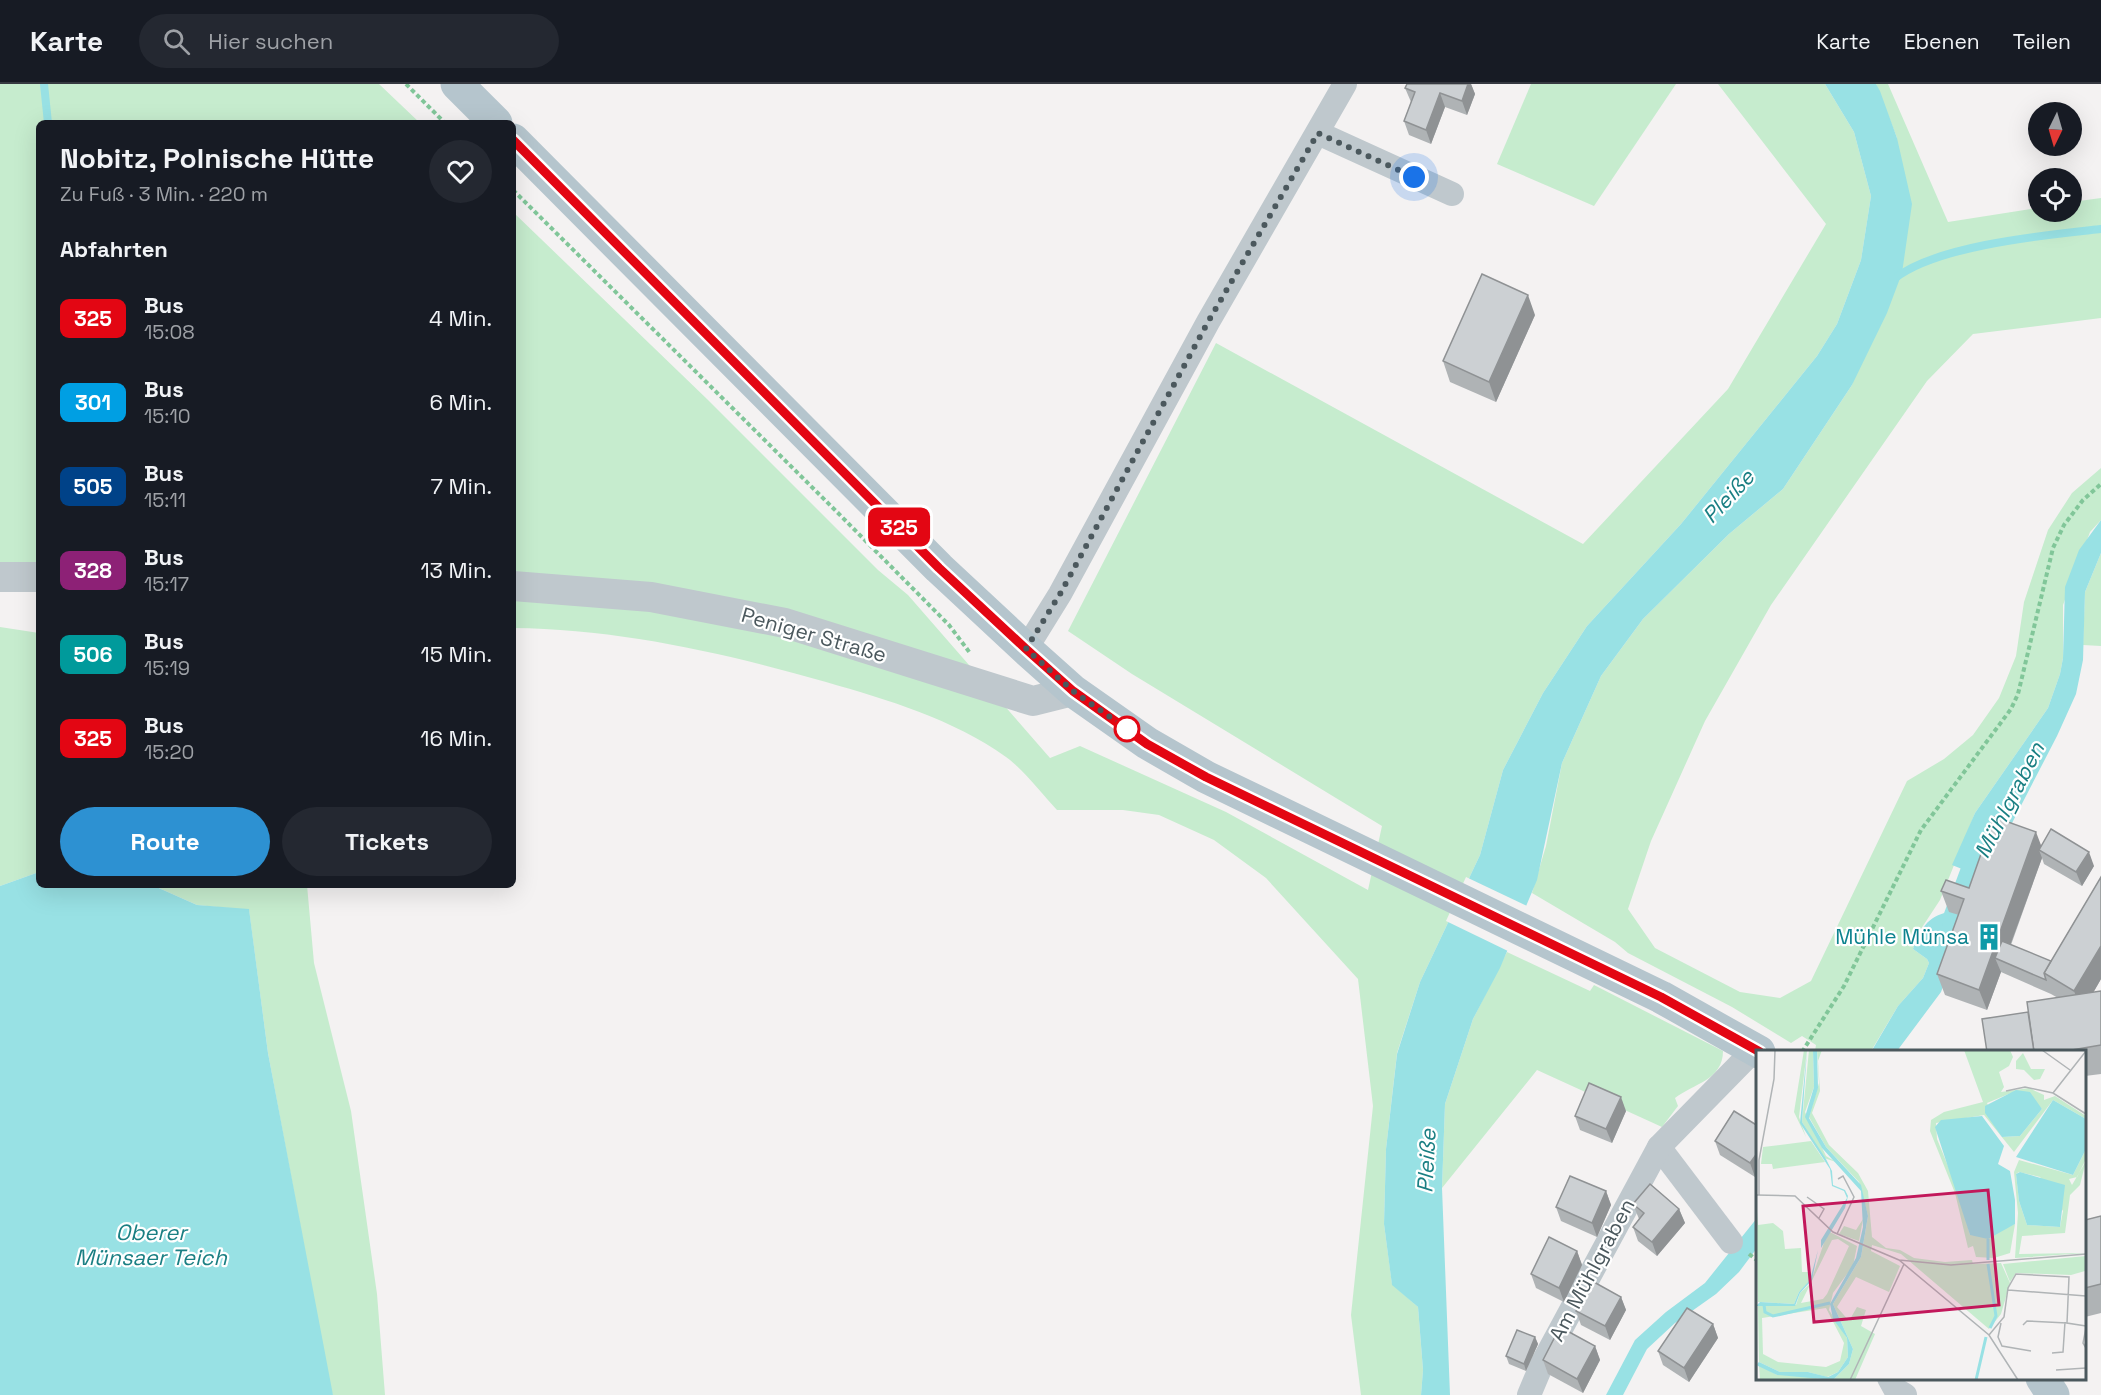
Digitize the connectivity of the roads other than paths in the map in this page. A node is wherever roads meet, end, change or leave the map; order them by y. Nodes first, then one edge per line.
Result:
1 (457, 84) edge
2 (1346, 84) edge
3 (493, 120) edge
4 (1318, 133) junction
5 (516, 143) edge
6 (1452, 194) dead end
7 (0, 577) edge
8 (36, 577) edge
9 (516, 586) edge
10 (1026, 649) junction
11 (1073, 691) junction
12 (1757, 1050) edge
13 (1756, 1051) edge
14 (1659, 1147) junction
15 (1731, 1242) dead end
16 (1890, 1380) edge
17 (2043, 1380) edge
18 (1528, 1395) edge
19 (1905, 1395) edge
20 (2053, 1395) edge

1 - 3 main road
2 - 4 street
4 - 6 street
4 - 10 street
5 - 10 main road, Am Mühlgraben
7 - 8 street
9 - 11 street, Peniger Straße
10 - 11 main road, Am Mühlgraben
11 - 12 main road, Am Mühlgraben
13 - 14 street, Am Mühlgraben
14 - 15 street
14 - 18 street, Am Mühlgraben
16 - 19 street
17 - 20 main road

